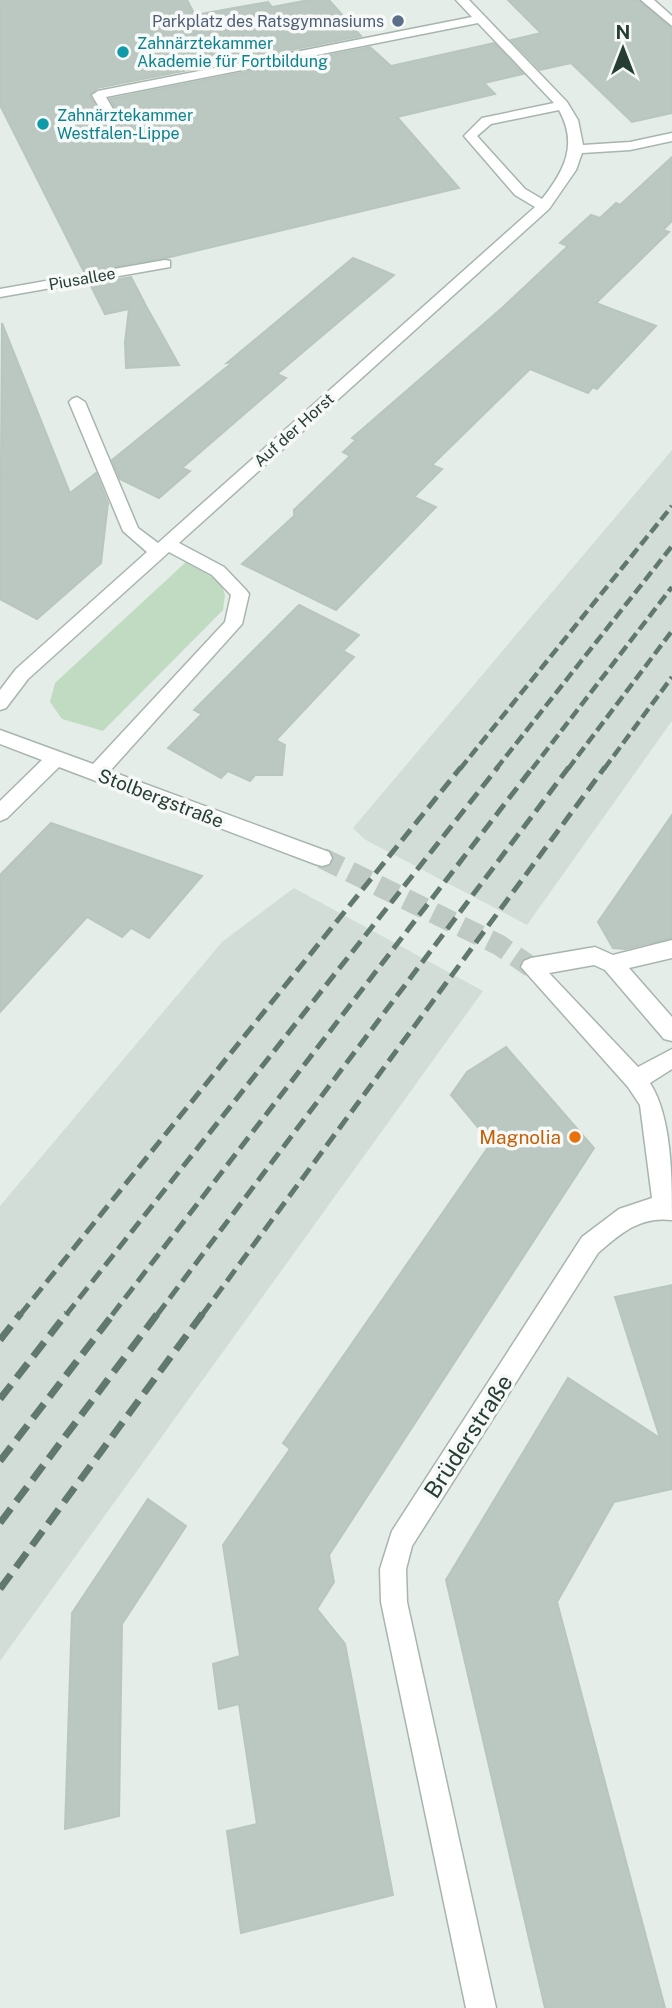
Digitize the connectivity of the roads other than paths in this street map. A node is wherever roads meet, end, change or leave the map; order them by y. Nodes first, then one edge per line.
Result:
1 (462, 0) edge
2 (648, 0) edge
3 (480, 19) junction
4 (672, 22) edge
5 (563, 105) junction
6 (112, 118) dead end
7 (672, 136) edge
8 (577, 149) junction
9 (544, 206) junction
10 (165, 264) dead end
11 (0, 293) edge
12 (77, 402) dead end
13 (163, 548) junction
14 (0, 703) edge
15 (0, 737) edge
16 (55, 758) junction
17 (96, 773) junction
18 (0, 813) edge
19 (322, 858) tunnel mouth
20 (672, 949) edge
21 (612, 964) junction
22 (672, 1032) edge
23 (672, 1059) edge
24 (636, 1080) junction
25 (669, 1209) edge
26 (481, 2008) edge

1 - 3 street
2 - 4 street
3 - 5 street
3 - 6 street
5 - 8 street
5 - 9 street
7 - 8 street
8 - 9 street, Auf der Horst
9 - 13 street, Auf der Horst
10 - 11 street, Piusallee
12 - 13 street
13 - 14 street, Auf der Horst
13 - 17 street
15 - 16 street, Stolbergstraße
16 - 17 street, Stolbergstraße
16 - 18 street
17 - 19 street, Stolbergstraße
20 - 21 street
21 - 22 street
21 - 24 street, Brüderstraße
23 - 24 street
24 - 25 street, Brüderstraße
25 - 26 street, Brüderstraße

